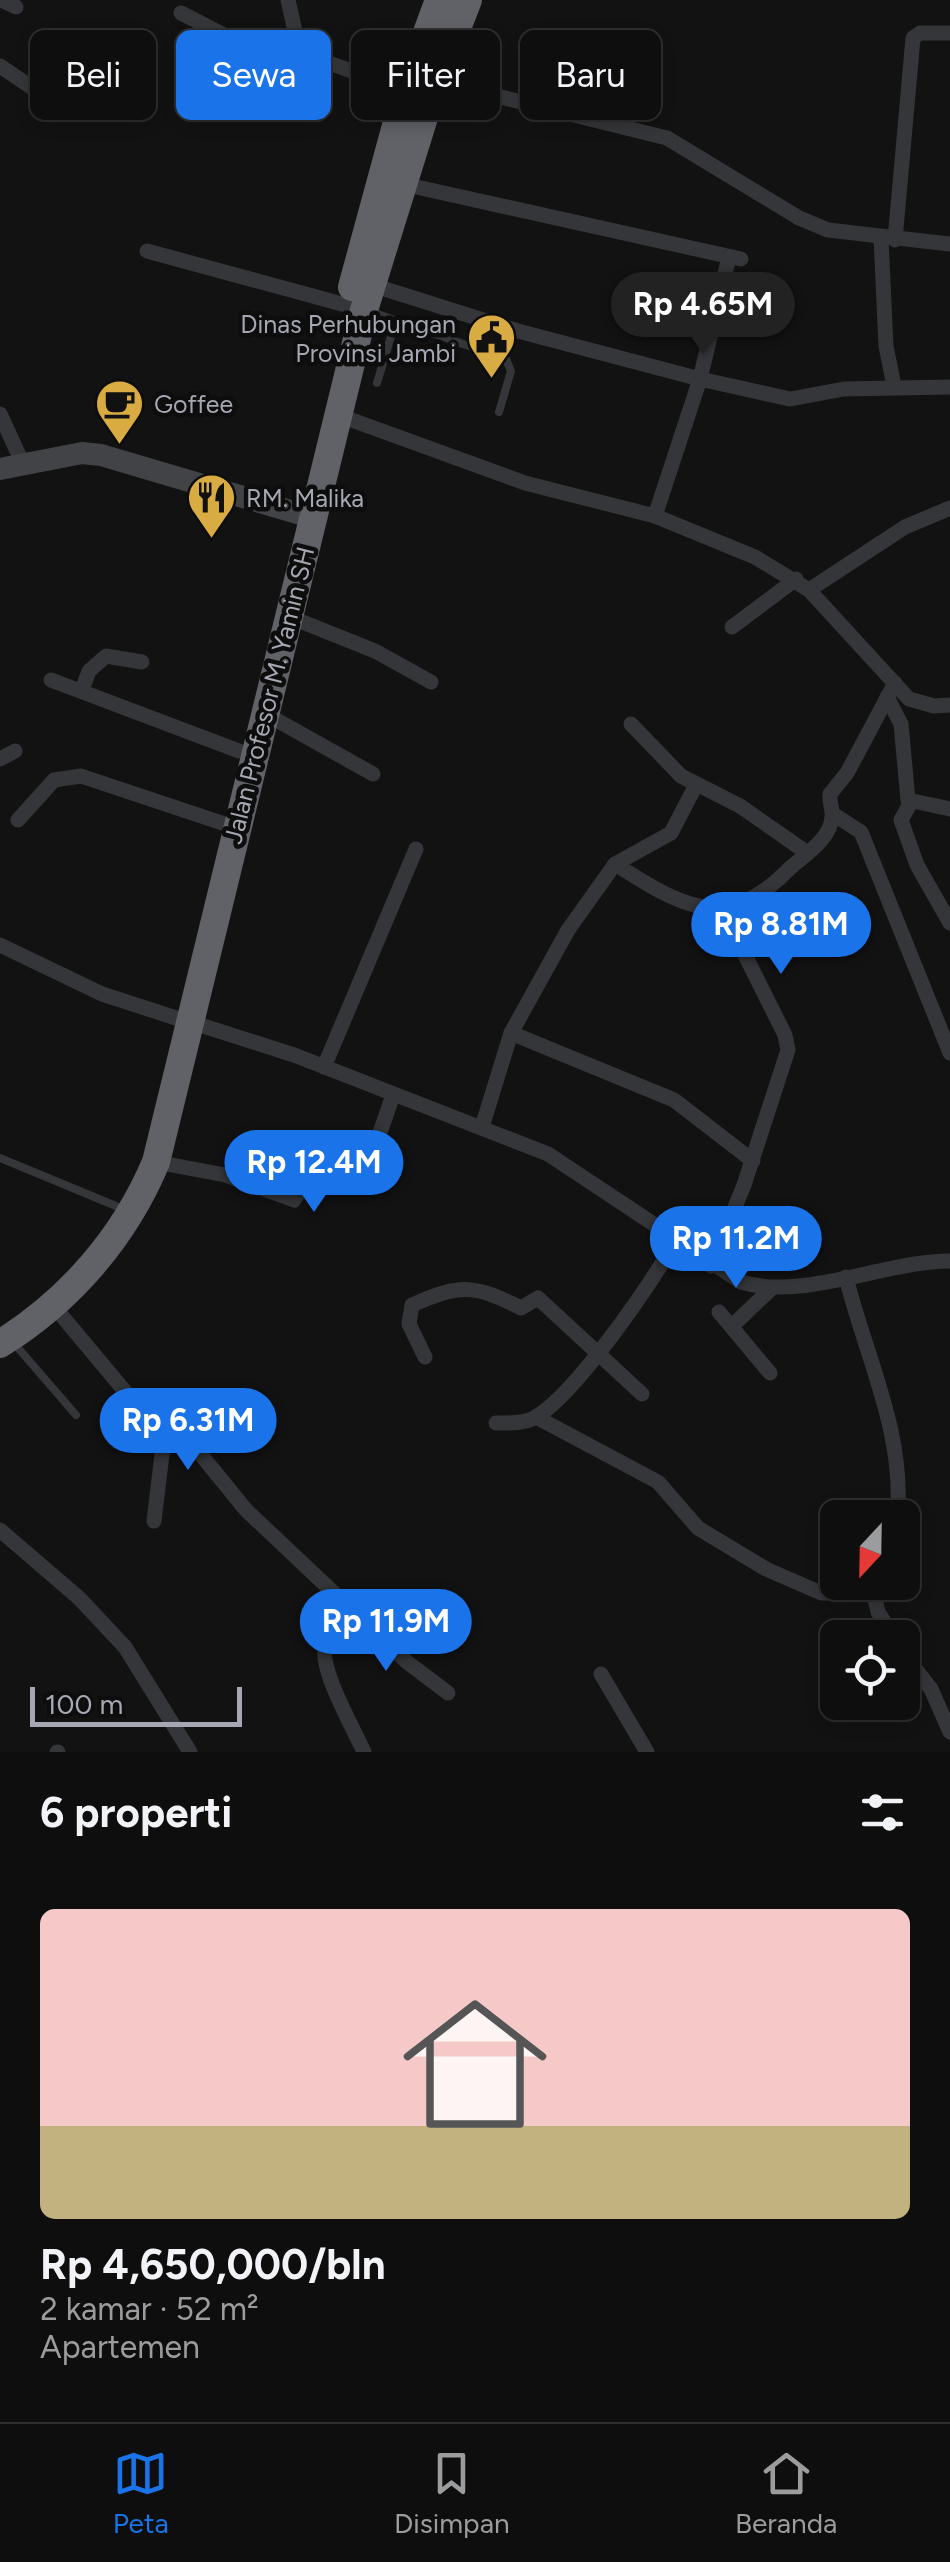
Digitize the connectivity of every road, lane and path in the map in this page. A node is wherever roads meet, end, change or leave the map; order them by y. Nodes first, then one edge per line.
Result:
1 (288, 0) edge
2 (439, 0) edge
3 (468, 0) edge
4 (182, 13) dead end
5 (216, 30) edge
6 (295, 30) edge
7 (433, 30) edge
8 (452, 30) edge
9 (950, 33) edge
10 (0, 66) edge
11 (30, 87) edge
12 (500, 101) edge
13 (411, 120) edge
14 (415, 120) edge
15 (403, 184) junction
16 (888, 239) junction
17 (950, 244) edge
18 (146, 251) dead end
19 (361, 300) junction
20 (396, 320) junction
21 (700, 379) junction
22 (377, 383) dead end
23 (894, 386) junction
24 (950, 387) edge
25 (499, 412) dead end
26 (0, 414) edge
27 (338, 415) junction
28 (12, 466) edge
29 (950, 508) edge
30 (306, 516) junction
31 (655, 516) junction
32 (814, 596) junction
33 (290, 617) junction
34 (732, 627) dead end
35 (142, 662) dead end
36 (51, 680) dead end
37 (432, 682) dead end
38 (82, 690) junction
39 (891, 690) junction
40 (950, 705) edge
41 (264, 713) junction
42 (631, 724) dead end
43 (16, 750) dead end
44 (239, 750) junction
45 (0, 759) edge
46 (373, 774) dead end
47 (696, 785) junction
48 (911, 802) junction
49 (950, 809) edge
50 (833, 814) junction
51 (18, 820) dead end
52 (222, 823) junction
53 (416, 850) dead end
54 (806, 852) junction
55 (615, 864) junction
56 (218, 870) junction
57 (721, 907) junction
58 (950, 924) edge
59 (0, 945) edge
60 (185, 1020) junction
61 (511, 1033) junction
62 (950, 1053) edge
63 (327, 1068) junction
64 (393, 1095) junction
65 (482, 1127) junction
66 (0, 1158) edge
67 (753, 1161) junction
68 (156, 1162) junction
69 (116, 1206) junction
70 (676, 1242) junction
71 (950, 1261) edge
72 (711, 1266) junction
73 (846, 1277) junction
74 (772, 1288) junction
75 (52, 1304) junction
76 (718, 1312) dead end
77 (732, 1326) junction
78 (3, 1335) edge
79 (596, 1352) junction
80 (425, 1357) dead end
81 (770, 1373) dead end
82 (642, 1394) dead end
83 (167, 1414) junction
84 (76, 1415) dead end
85 (536, 1417) junction
86 (496, 1423) dead end
87 (897, 1500) edge
88 (154, 1521) dead end
89 (0, 1530) edge
90 (820, 1593) edge
91 (356, 1614) junction
92 (602, 1674) dead end
93 (920, 1676) edge
94 (448, 1693) dead end
95 (950, 1732) edge
96 (190, 1752) edge
97 (364, 1752) edge
98 (647, 1752) edge

1 - 6 street
2 - 7 highway, Jalan Profesor M. Yamin SH
3 - 8 highway, Jalan Profesor M. Yamin SH
4 - 5 street
9 - 16 street
10 - 11 street
12 - 16 street
13 - 19 highway, Jalan Profesor M. Yamin SH
14 - 15 highway, Jalan Profesor M. Yamin SH
15 - 19 highway, Jalan Profesor M. Yamin SH
15 - 21 street
16 - 17 street
16 - 23 street
18 - 19 street
19 - 20 lane
19 - 21 street
19 - 27 highway, Jalan Profesor M. Yamin SH
19 - 30 highway, Jalan Profesor M. Yamin SH
20 - 22 lane
20 - 25 lane
21 - 23 street
21 - 31 street
23 - 24 street
26 - 28 street
27 - 30 highway, Jalan Profesor M. Yamin SH
27 - 31 street
28 - 30 main road
29 - 32 street
30 - 33 highway, Jalan Profesor M. Yamin SH
30 - 44 highway, Jalan Profesor M. Yamin SH
31 - 32 street
32 - 34 street
32 - 39 street
33 - 37 street
33 - 41 highway, Jalan Profesor M. Yamin SH
35 - 38 street
36 - 38 street
38 - 44 street
39 - 40 street
39 - 48 street
39 - 50 street
41 - 46 street
41 - 56 highway, Jalan Profesor M. Yamin SH
42 - 47 street
43 - 45 street
44 - 52 highway, Jalan Profesor M. Yamin SH
47 - 54 street
47 - 55 street
48 - 49 street
48 - 58 street
50 - 54 street
50 - 62 street
51 - 52 street
52 - 56 highway, Jalan Profesor M. Yamin SH
53 - 63 street
54 - 57 street
55 - 57 street
55 - 61 street
56 - 60 highway, Jalan Profesor M. Yamin SH
57 - 67 street
59 - 60 street
60 - 63 street
60 - 68 highway, Jalan Profesor M. Yamin SH
60 - 69 highway, Jalan Profesor M. Yamin SH
61 - 65 street
61 - 67 street
63 - 64 street
64 - 65 street
64 - 68 street
65 - 70 street
66 - 69 lane
67 - 72 street
68 - 75 highway, Jalan Profesor M. Yamin SH
69 - 78 highway, Jalan Profesor M. Yamin SH
70 - 72 street
70 - 79 street
71 - 73 street
72 - 74 street
73 - 74 street
73 - 87 street
74 - 77 street
75 - 78 highway, Jalan Profesor M. Yamin SH
75 - 83 street
76 - 77 street
77 - 81 street
78 - 84 lane
79 - 80 street
79 - 82 street
79 - 85 street
83 - 88 street
83 - 91 street
85 - 86 street
85 - 90 street
89 - 96 street
91 - 94 street
91 - 97 street
92 - 98 street
93 - 95 street

